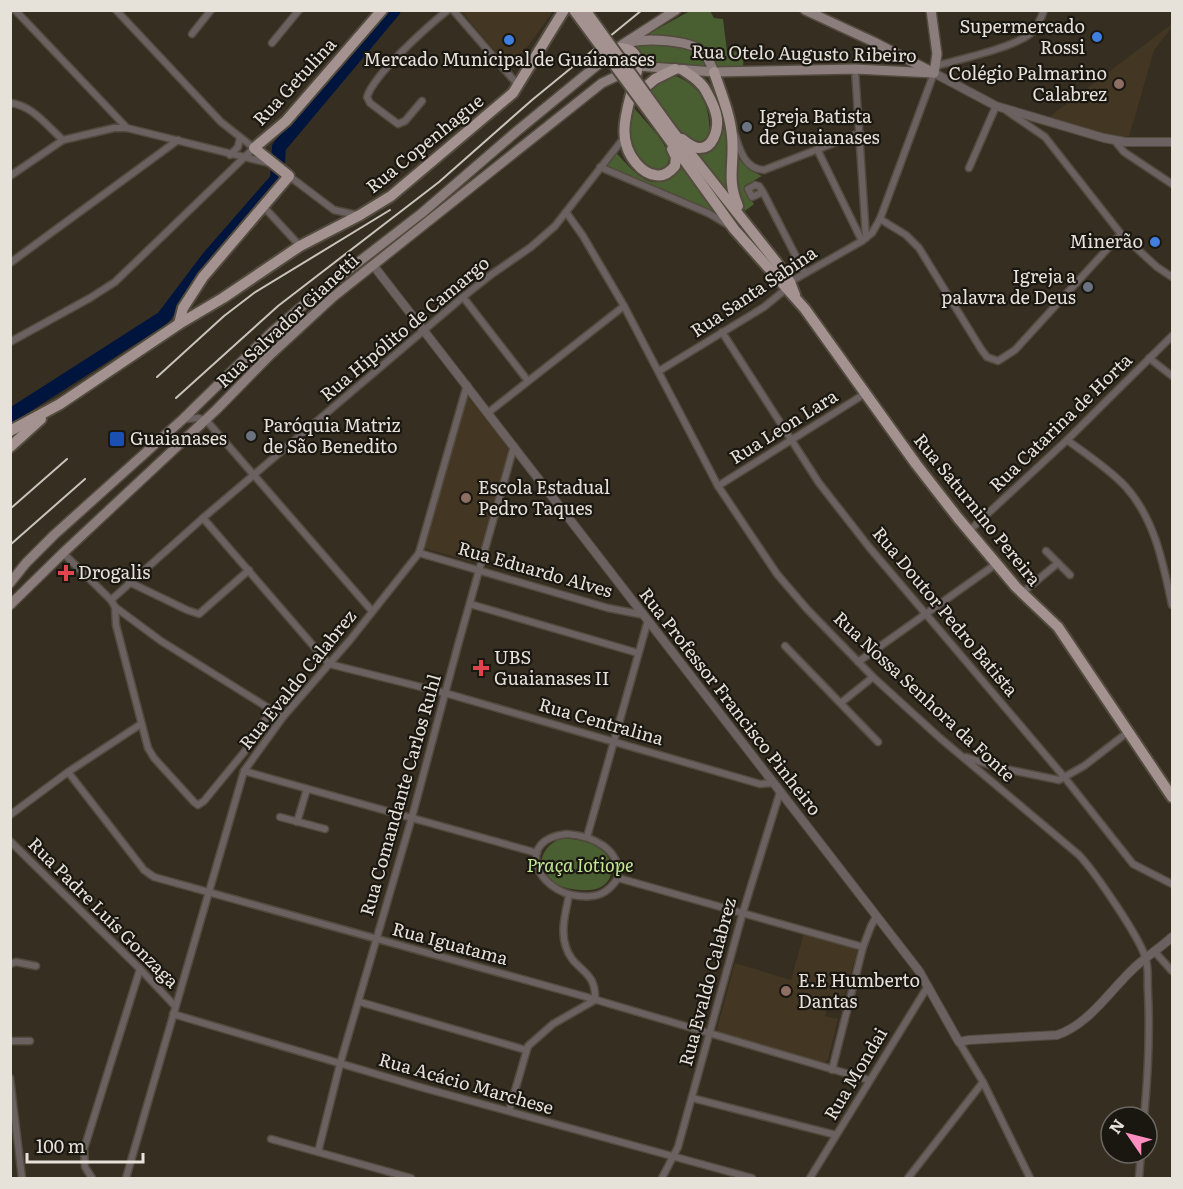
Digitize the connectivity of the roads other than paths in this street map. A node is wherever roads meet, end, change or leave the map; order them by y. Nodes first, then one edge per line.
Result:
1 (15, 10) edge
2 (116, 10) edge
3 (211, 10) edge
4 (299, 10) edge
5 (382, 10) edge
6 (448, 10) edge
7 (453, 10) edge
8 (564, 10) edge
9 (574, 10) edge
10 (585, 10) edge
11 (676, 10) edge
12 (806, 10) edge
13 (931, 10) edge
14 (1044, 10) edge
15 (192, 34) dead end
16 (272, 43) dead end
17 (621, 46) junction
18 (638, 66) junction
19 (679, 69) junction
20 (855, 69) junction
21 (935, 70) junction
22 (714, 72) junction
23 (518, 86) junction
24 (422, 101) dead end
25 (630, 103) junction
26 (10, 104) edge
27 (996, 106) junction
28 (1005, 109) junction
29 (730, 121) junction
30 (1048, 121) junction
31 (128, 128) junction
32 (668, 132) junction
33 (860, 133) junction
34 (1045, 137) junction
35 (240, 138) junction
36 (623, 139) junction
37 (63, 140) junction
38 (178, 140) junction
39 (1114, 141) junction
40 (1173, 142) edge
41 (254, 148) junction
42 (817, 149) junction
43 (230, 155) junction
44 (242, 158) junction
45 (600, 168) junction
46 (969, 168) dead end
47 (280, 170) junction
48 (10, 176) edge
49 (1173, 184) edge
50 (763, 192) dead end
51 (262, 206) junction
52 (334, 210) junction
53 (566, 212) junction
54 (360, 215) junction
55 (880, 219) junction
56 (744, 220) junction
57 (332, 228) junction
58 (734, 229) junction
59 (1121, 234) junction
60 (864, 240) junction
61 (300, 246) junction
62 (10, 263) edge
63 (374, 264) junction
64 (804, 272) junction
65 (1173, 277) edge
66 (788, 286) junction
67 (463, 297) junction
68 (624, 306) junction
69 (179, 324) junction
70 (425, 331) junction
71 (722, 332) junction
72 (1173, 336) edge
73 (10, 342) edge
74 (1149, 358) junction
75 (659, 371) junction
76 (1173, 376) edge
77 (528, 381) junction
78 (468, 385) junction
79 (866, 393) junction
80 (60, 404) junction
81 (489, 412) junction
82 (183, 419) junction
83 (206, 420) junction
84 (10, 431) edge
85 (792, 440) junction
86 (1067, 440) junction
87 (514, 446) junction
88 (10, 447) edge
89 (254, 475) junction
90 (718, 486) junction
91 (202, 518) junction
92 (969, 531) junction
93 (57, 532) junction
94 (1046, 551) dead end
95 (63, 552) junction
96 (419, 553) junction
97 (1058, 563) junction
98 (996, 564) junction
99 (480, 569) junction
100 (249, 570) junction
101 (1070, 575) dead end
102 (129, 582) junction
103 (10, 584) edge
104 (1022, 593) junction
105 (111, 600) junction
106 (470, 604) junction
107 (10, 605) edge
108 (1173, 605) edge
109 (115, 607) junction
110 (372, 611) junction
111 (926, 613) junction
112 (646, 617) junction
113 (785, 646) dead end
114 (638, 652) junction
115 (858, 662) junction
116 (329, 664) junction
117 (873, 677) junction
118 (445, 693) junction
119 (842, 702) junction
120 (272, 709) junction
121 (283, 717) junction
122 (141, 724) junction
123 (1128, 732) junction
124 (614, 741) junction
125 (879, 742) dead end
126 (962, 756) junction
127 (244, 771) junction
128 (68, 772) junction
129 (1065, 778) junction
130 (772, 783) junction
131 (307, 789) junction
132 (780, 792) junction
133 (1173, 797) edge
134 (10, 815) edge
135 (280, 817) dead end
136 (412, 817) junction
137 (297, 822) junction
138 (325, 829) dead end
139 (587, 837) junction
140 (10, 841) edge
141 (537, 853) junction
142 (618, 878) junction
143 (1173, 884) edge
144 (208, 891) junction
145 (569, 895) junction
146 (743, 912) junction
147 (876, 917) junction
148 (1173, 937) edge
149 (376, 939) junction
150 (863, 947) junction
151 (1155, 952) junction
152 (10, 953) edge
153 (1146, 957) junction
154 (13, 963) edge
155 (36, 966) dead end
156 (140, 969) junction
157 (1173, 971) edge
158 (928, 986) junction
159 (594, 1000) junction
160 (360, 1002) junction
161 (175, 1006) junction
162 (173, 1014) junction
163 (710, 1034) junction
164 (10, 1041) edge
165 (30, 1041) dead end
166 (959, 1042) junction
167 (526, 1050) junction
168 (340, 1064) junction
169 (832, 1070) junction
170 (10, 1078) edge
171 (869, 1080) junction
172 (982, 1082) junction
173 (692, 1098) junction
174 (1145, 1105) edge
175 (509, 1112) junction
176 (836, 1135) junction
177 (271, 1139) dead end
178 (318, 1152) junction
179 (674, 1157) junction
180 (22, 1179) edge
181 (92, 1179) edge
182 (126, 1179) edge
183 (411, 1179) edge
184 (662, 1179) edge
185 (752, 1179) edge
186 (810, 1179) edge
187 (908, 1179) edge
188 (1030, 1179) edge

1 - 31 street
2 - 35 street
3 - 15 street
4 - 16 street
5 - 41 main road, Rua Getulina
6 - 24 street
7 - 23 street
8 - 23 main road, Rua Copenhague
9 - 32 main road, bridge
10 - 32 main road, bridge
11 - 17 main road, Rua Salvador Gianetti
12 - 21 main road
13 - 21 main road
14 - 21 street
17 - 18 main road
17 - 22 main road
17 - 82 main road, Rua Salvador Gianetti
18 - 19 main road, Rua Otelo Augusto Ribeiro
18 - 25 main road
18 - 63 main road, Rua Salvador Gianetti
19 - 22 main road, Rua Otelo Augusto Ribeiro
19 - 25 main road
19 - 32 main road
20 - 21 main road, Rua Otelo Augusto Ribeiro
20 - 22 main road, Rua Otelo Augusto Ribeiro
20 - 33 street
21 - 27 street, Rua Otelo Augusto Ribeiro
21 - 55 street, Rua Santa Sabina
22 - 29 main road
23 - 54 main road, Rua Copenhague
25 - 36 main road
26 - 37 street
27 - 28 street, Rua Otelo Augusto Ribeiro
27 - 46 street
28 - 30 street, Rua Otelo Augusto Ribeiro
28 - 34 street
29 - 42 street
29 - 56 main road
30 - 34 street
30 - 39 street, Rua Otelo Augusto Ribeiro
31 - 37 street
31 - 38 street
32 - 36 main road
32 - 56 main road, Rua Saturnino Pereira
32 - 58 main road, Rua Saturnino Pereira
33 - 42 street
33 - 60 street
34 - 59 street
35 - 41 street
35 - 43 street
36 - 45 street, Rua Hipólito de Camargo
37 - 48 street
38 - 43 street
38 - 62 street
39 - 40 street, Rua Otelo Augusto Ribeiro
39 - 49 street
41 - 44 street
41 - 47 main road
42 - 60 street
43 - 44 street
44 - 47 street
44 - 73 street
45 - 53 street, Rua Hipólito de Camargo
45 - 58 street, Rua Saturnino Pereira
47 - 51 main road
47 - 52 street
50 - 64 street
51 - 61 street
51 - 69 main road
52 - 54 street
52 - 57 street
53 - 67 street, Rua Hipólito de Camargo
53 - 68 street, Rua Nossa Senhora da Fonte
54 - 57 main road, Rua Copenhague
55 - 59 street
55 - 60 street, Rua Santa Sabina
56 - 66 main road, Rua Saturnino Pereira
57 - 61 main road, Rua Copenhague
58 - 66 main road, Rua Saturnino Pereira
59 - 65 street
60 - 64 street, Rua Santa Sabina
61 - 69 main road, Rua Copenhague
63 - 70 street, Rua Professor Francisco Pinheiro
63 - 83 main road, Rua Salvador Gianetti
64 - 66 street, Rua Santa Sabina
66 - 71 street, Rua Santa Sabina
66 - 79 main road, Rua Saturnino Pereira
67 - 70 street, Rua Hipólito de Camargo
67 - 77 street
68 - 75 street, Rua Nossa Senhora da Fonte
68 - 77 street
69 - 80 main road, Rua Copenhague
70 - 78 street, Rua Professor Francisco Pinheiro
70 - 89 street, Rua Hipólito de Camargo
71 - 75 street, Rua Santa Sabina
71 - 85 street, Rua Doutor Pedro Batista
72 - 74 street, Rua Catarina de Horta
74 - 76 street
74 - 86 street, Rua Catarina de Horta
75 - 90 street, Rua Nossa Senhora da Fonte
77 - 81 street
78 - 81 street, Rua Professor Francisco Pinheiro
78 - 96 street, Rua Evaldo Calabrez
79 - 85 street, Rua Leon Lara
79 - 92 main road, Rua Saturnino Pereira
80 - 84 main road
80 - 88 main road
81 - 87 street, Rua Professor Francisco Pinheiro
82 - 83 street
82 - 93 main road, Rua Salvador Gianetti
83 - 89 street
83 - 95 main road, Rua Salvador Gianetti
85 - 90 street, Rua Leon Lara
85 - 111 street, Rua Doutor Pedro Batista
86 - 92 street, Rua Catarina de Horta
86 - 108 street
87 - 99 street, Rua Comandante Carlos Ruhl
87 - 112 street, Rua Professor Francisco Pinheiro
89 - 91 street, Rua Hipólito de Camargo
89 - 110 street
90 - 115 street, Rua Nossa Senhora da Fonte
91 - 100 street
91 - 102 street, Rua Hipólito de Camargo
92 - 98 main road, Rua Saturnino Pereira
93 - 95 main road
93 - 103 main road, Rua Salvador Gianetti
94 - 97 street
95 - 105 street
95 - 107 main road, Rua Salvador Gianetti
96 - 99 street, Rua Eduardo Alves
96 - 110 street, Rua Evaldo Calabrez
97 - 101 street
97 - 104 street
98 - 104 main road, Rua Saturnino Pereira
98 - 111 street
99 - 106 street, Rua Comandante Carlos Ruhl
99 - 112 street, Rua Eduardo Alves
100 - 102 street
100 - 116 street
102 - 105 street, Rua Hipólito de Camargo
104 - 123 main road, Rua Saturnino Pereira
105 - 109 street
106 - 114 street
106 - 118 street, Rua Comandante Carlos Ruhl
109 - 120 street
109 - 122 street
110 - 116 street, Rua Evaldo Calabrez
111 - 115 street
111 - 129 street, Rua Doutor Pedro Batista
112 - 114 street
112 - 130 street, Rua Professor Francisco Pinheiro
113 - 119 street
114 - 124 street
115 - 117 street, Rua Nossa Senhora da Fonte
116 - 118 street, Rua Centralina
116 - 121 street, Rua Evaldo Calabrez
117 - 119 street
117 - 126 street, Rua Nossa Senhora da Fonte
118 - 124 street, Rua Centralina
118 - 136 street, Rua Comandante Carlos Ruhl
119 - 125 street
120 - 121 street
120 - 122 street
121 - 127 street, Rua Evaldo Calabrez
122 - 128 street
123 - 129 street
123 - 133 main road, Rua Saturnino Pereira
124 - 130 street, Rua Centralina
124 - 139 street
126 - 129 street
126 - 153 street, Rua Nossa Senhora da Fonte
127 - 131 street
127 - 144 street, Rua Evaldo Calabrez
128 - 134 street
128 - 144 street, Rua Iguatama
129 - 143 street, Rua Doutor Pedro Batista
130 - 132 street, Rua Professor Francisco Pinheiro
131 - 136 street
131 - 137 street
132 - 146 street, Rua Evaldo Calabrez
132 - 147 street, Rua Professor Francisco Pinheiro
135 - 137 street
136 - 141 street
136 - 149 street, Rua Comandante Carlos Ruhl
137 - 138 street
139 - 141 street
139 - 142 street
140 - 156 street, Rua Padre Luís Gonzaga
141 - 145 street
142 - 145 street
142 - 146 street
144 - 149 street, Rua Iguatama
144 - 161 street, Rua Evaldo Calabrez
145 - 159 street
146 - 150 street
146 - 163 street, Rua Evaldo Calabrez
147 - 150 street
147 - 158 street, Rua Professor Francisco Pinheiro
148 - 151 street
149 - 159 street, Rua Iguatama
149 - 160 street, Rua Comandante Carlos Ruhl
150 - 169 street
151 - 153 street
151 - 157 street
152 - 154 street
153 - 166 street
153 - 174 street, Rua Nossa Senhora da Fonte
154 - 155 street
156 - 161 street, Rua Padre Luís Gonzaga
156 - 181 street
158 - 166 street, Rua Professor Francisco Pinheiro
158 - 171 street, Rua Mondai
159 - 163 street, Rua Iguatama
159 - 167 street
160 - 167 street
160 - 168 street, Rua Comandante Carlos Ruhl
161 - 162 street, Rua Evaldo Calabrez
162 - 168 street, Rua Acácio Marchese
162 - 182 street, Rua Evaldo Calabrez
163 - 169 street, Rua Iguatama
163 - 173 street, Rua Evaldo Calabrez
164 - 165 street
166 - 172 street, Rua Professor Francisco Pinheiro
167 - 175 street
168 - 175 street, Rua Acácio Marchese
168 - 178 street, Rua Comandante Carlos Ruhl
169 - 171 street, Rua Iguatama
170 - 180 street
171 - 176 street, Rua Mondai
172 - 187 street
172 - 188 street, Rua Professor Francisco Pinheiro
173 - 176 street
173 - 179 street, Rua Evaldo Calabrez
175 - 179 street, Rua Acácio Marchese
176 - 186 street, Rua Mondai
177 - 178 street
178 - 183 street
179 - 184 street, Rua Evaldo Calabrez
179 - 185 street, Rua Acácio Marchese

